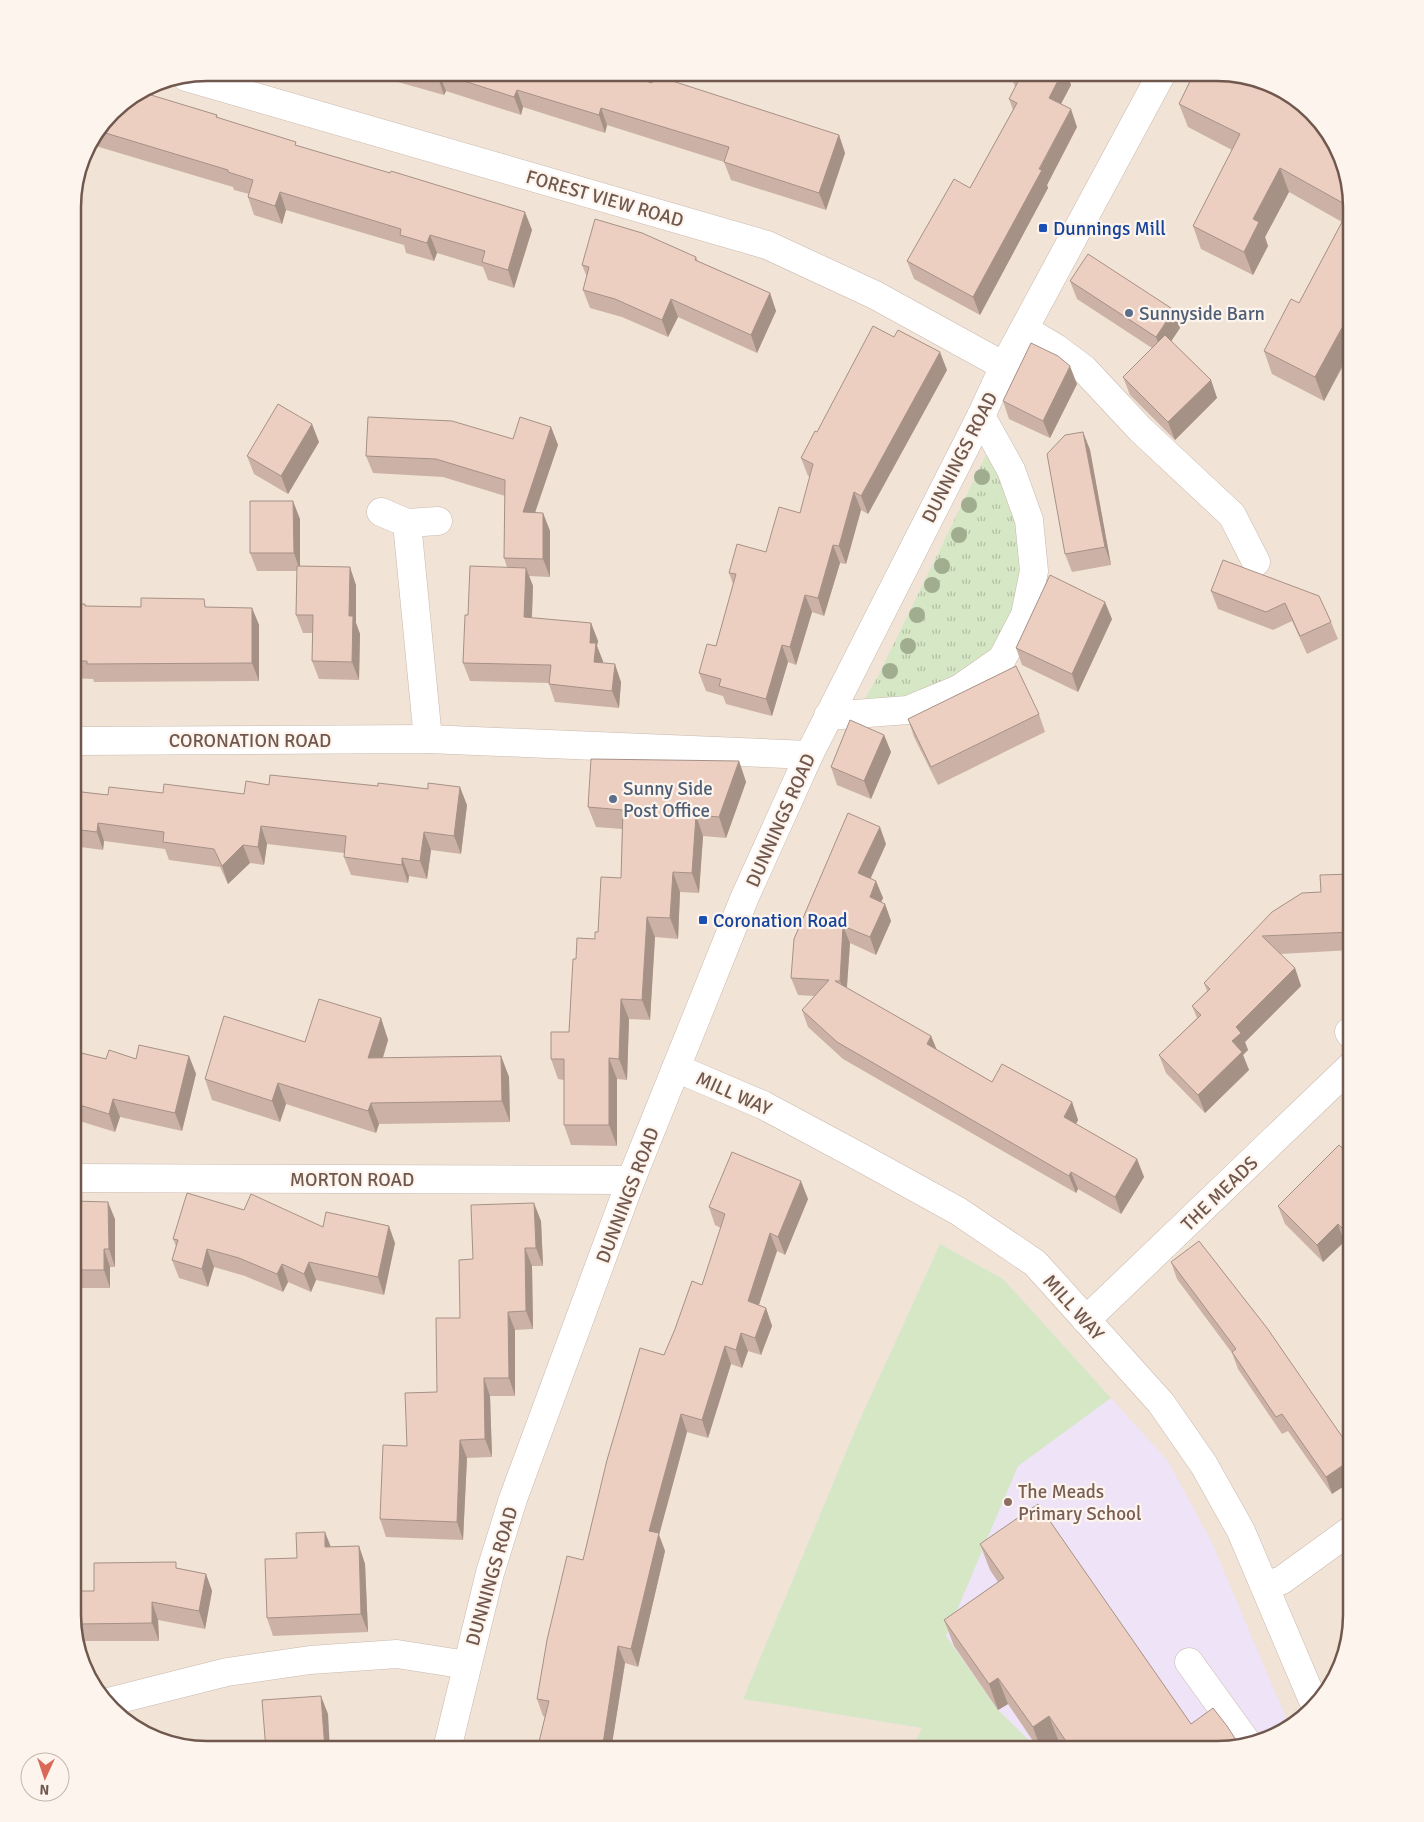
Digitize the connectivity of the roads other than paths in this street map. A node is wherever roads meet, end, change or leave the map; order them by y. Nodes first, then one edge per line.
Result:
1 (201, 81) edge
2 (1157, 82) edge
3 (1024, 329) junction
4 (1004, 366) junction
5 (981, 416) junction
6 (380, 512) dead end
7 (438, 521) dead end
8 (407, 522) junction
9 (1256, 562) dead end
10 (828, 716) junction
11 (428, 739) junction
12 (82, 741) edge
13 (809, 754) junction
14 (676, 1068) junction
15 (1343, 1075) edge
16 (81, 1178) edge
17 (631, 1180) junction
18 (1086, 1320) junction
19 (1343, 1536) edge
20 (1265, 1586) junction
21 (1189, 1662) dead end
22 (467, 1665) junction
23 (1312, 1697) edge
24 (115, 1700) edge
25 (1243, 1737) edge
26 (449, 1741) edge

1 - 4 street, FOREST VIEW ROAD
2 - 3 street, DUNNINGS ROAD
3 - 4 street, DUNNINGS ROAD
3 - 9 street
4 - 5 street, DUNNINGS ROAD
5 - 10 street, DUNNINGS ROAD
5 - 10 street
6 - 8 street
7 - 8 street
8 - 11 street
10 - 13 street, DUNNINGS ROAD
11 - 12 street, CORONATION ROAD
11 - 13 street, CORONATION ROAD
13 - 14 street, DUNNINGS ROAD
14 - 17 street, DUNNINGS ROAD
14 - 18 street, MILL WAY
15 - 18 street, THE MEADS
16 - 17 street, MORTON ROAD
17 - 22 street, DUNNINGS ROAD
18 - 20 street, MILL WAY
19 - 20 street
20 - 23 street, MILL WAY
21 - 25 street
22 - 24 street
22 - 26 street, DUNNINGS ROAD

